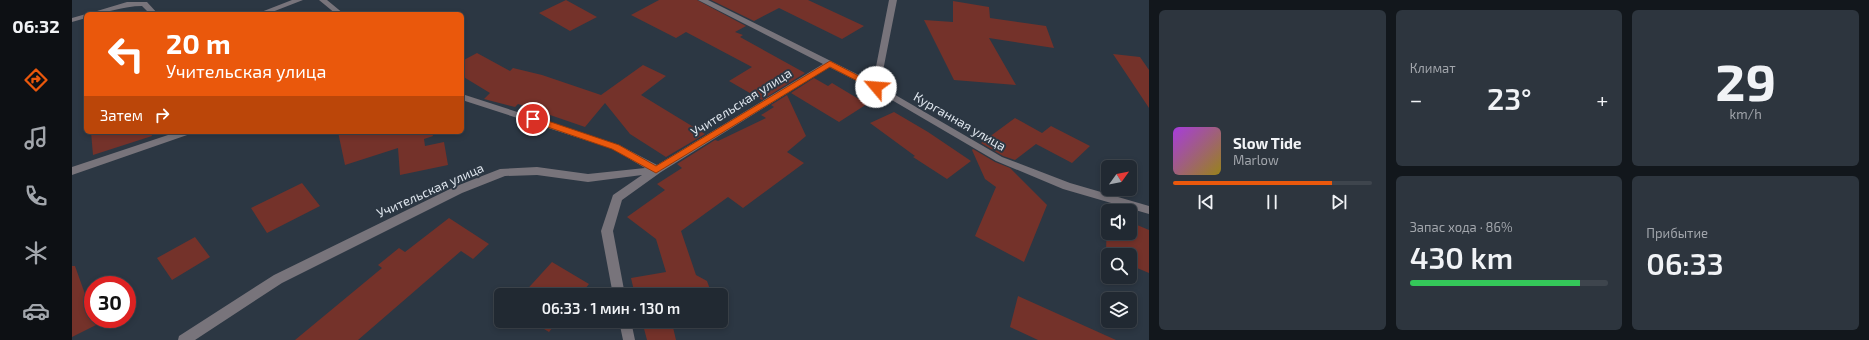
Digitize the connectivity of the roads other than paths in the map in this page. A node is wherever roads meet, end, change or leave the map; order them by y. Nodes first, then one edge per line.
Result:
1 (299, 0) edge
2 (323, 0) edge
3 (702, 0) edge
4 (893, 0) edge
5 (98, 12) edge
6 (152, 12) edge
7 (266, 12) edge
8 (338, 12) edge
9 (84, 17) edge
10 (72, 20) edge
11 (830, 64) junction
12 (876, 87) junction
13 (464, 98) edge
14 (181, 134) edge
15 (656, 170) junction
16 (72, 171) edge
17 (1149, 210) edge
18 (618, 288) edge
19 (626, 328) edge
20 (184, 340) edge
21 (629, 340) edge

1 - 7 street
2 - 8 street
3 - 11 street, Курганная улица
4 - 12 street
5 - 6 street
9 - 10 street
11 - 12 street, Курганная улица
11 - 15 street, Учительская улица
12 - 17 street, Курганная улица
13 - 15 street
14 - 16 street
15 - 18 street
15 - 20 street, Учительская улица
19 - 21 street

